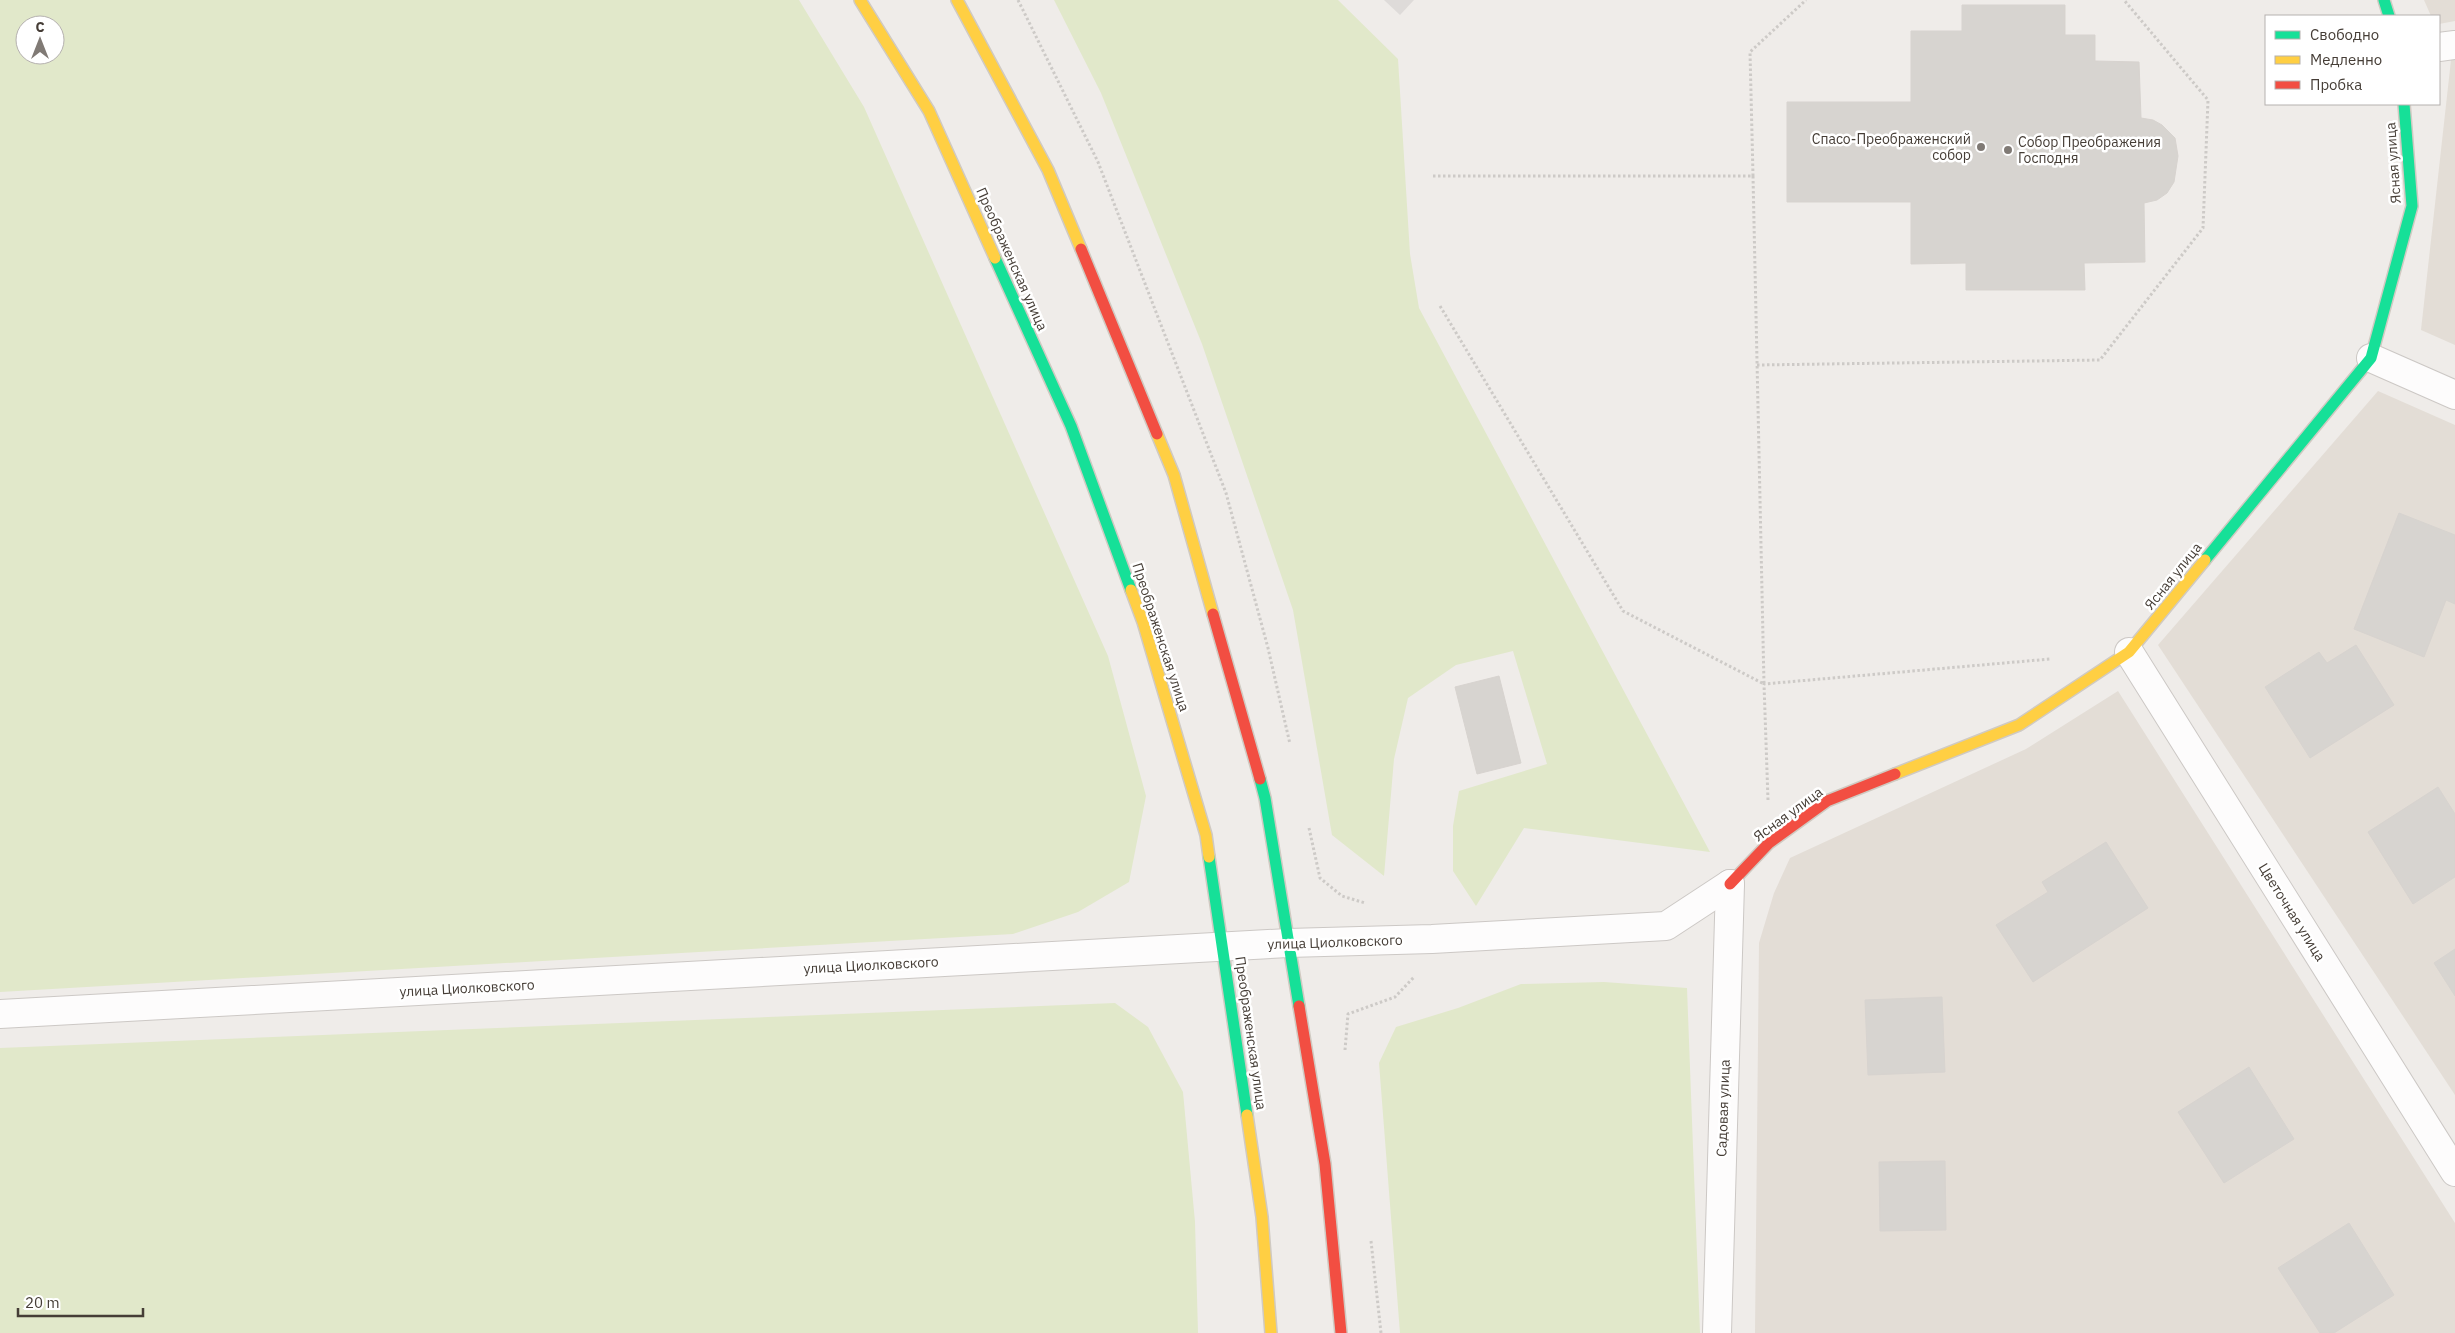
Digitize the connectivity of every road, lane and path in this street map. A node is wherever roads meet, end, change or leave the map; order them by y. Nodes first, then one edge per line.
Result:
1 (860, 0) edge
2 (957, 0) edge
3 (1806, 0) edge
4 (2124, 0) edge
5 (2384, 0) edge
6 (2389, 15) edge
7 (2455, 45) edge
8 (2440, 47) edge
9 (2404, 105) edge
10 (1433, 176) dead end
11 (1753, 176) junction
12 (1440, 306) dead end
13 (2371, 358) junction
14 (1756, 365) junction
15 (2455, 395) edge
16 (2129, 652) junction
17 (2060, 658) dead end
18 (1764, 684) junction
19 (1769, 843) junction
20 (1730, 884) junction
21 (1288, 943) junction
22 (1223, 947) junction
23 (0, 1014) edge
24 (2455, 1172) edge
25 (1271, 1333) edge
26 (1341, 1333) edge
27 (1717, 1333) edge

1 - 22 main road, Преображенская улица
2 - 21 main road
3 - 11 path
4 - 14 path
5 - 6 main road
7 - 8 street
9 - 13 main road, Ясная улица
10 - 11 path
11 - 14 path
12 - 18 path
13 - 15 street
13 - 16 main road, Ясная улица
14 - 18 path
16 - 19 main road, Ясная улица
16 - 24 street, Цветочная улица
17 - 18 path
18 - 19 path
19 - 20 main road, Ясная улица
20 - 21 street, улица Циолковского
20 - 27 street, Садовая улица
21 - 22 street, улица Циолковского
21 - 26 main road
22 - 23 street, улица Циолковского
22 - 25 main road, Преображенская улица

